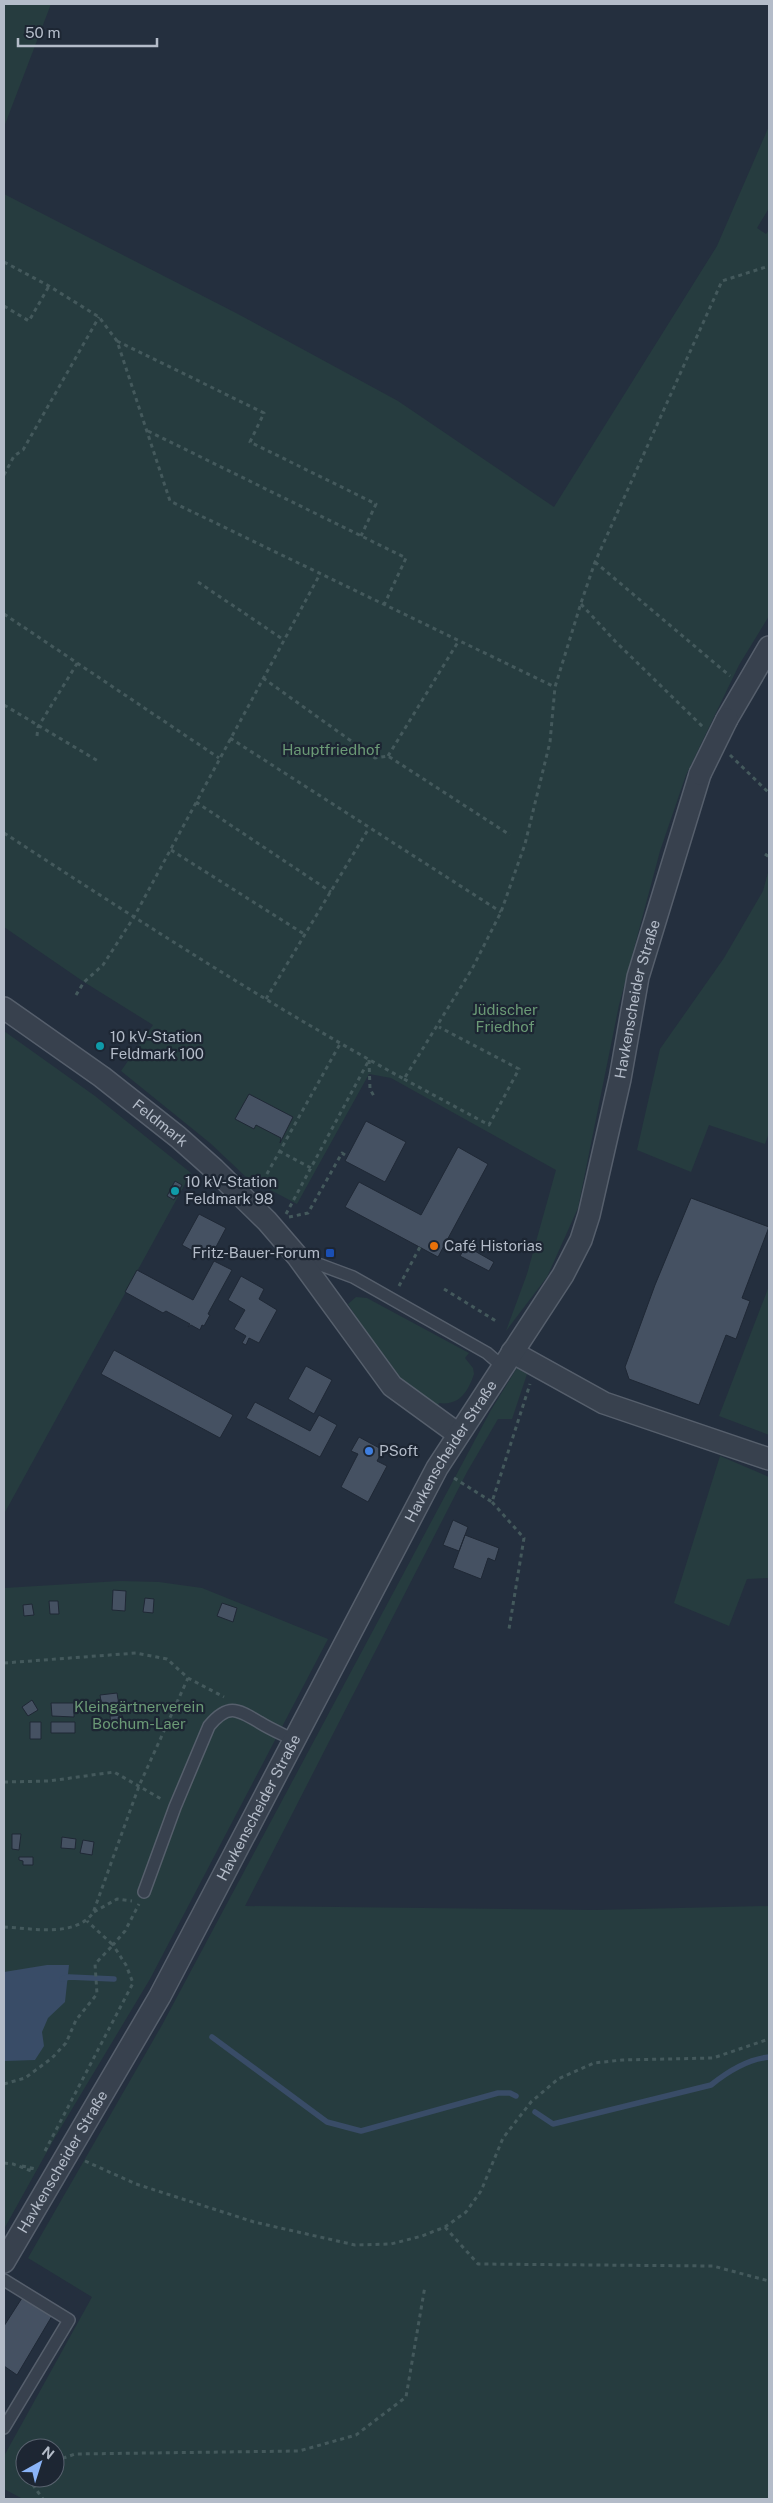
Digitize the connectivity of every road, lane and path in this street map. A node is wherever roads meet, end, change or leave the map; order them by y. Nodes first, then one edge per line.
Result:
1 (4, 262) edge
2 (769, 266) edge
3 (48, 286) junction
4 (4, 306) edge
5 (99, 317) junction
6 (117, 340) junction
7 (147, 431) junction
8 (4, 475) edge
9 (361, 536) junction
10 (596, 562) junction
11 (320, 574) junction
12 (198, 582) dead end
13 (580, 603) junction
14 (384, 605) junction
15 (4, 614) edge
16 (284, 640) junction
17 (458, 642) junction
18 (769, 647) edge
19 (78, 662) junction
20 (262, 678) junction
21 (556, 687) junction
22 (744, 689) junction
23 (4, 706) edge
24 (38, 727) junction
25 (710, 734) dead end
26 (38, 736) dead end
27 (230, 738) junction
28 (730, 754) dead end
29 (388, 756) junction
30 (220, 758) junction
31 (98, 761) dead end
32 (769, 793) edge
33 (196, 802) junction
34 (369, 828) junction
35 (4, 833) edge
36 (510, 835) dead end
37 (171, 850) junction
38 (765, 854) dead end
39 (769, 857) edge
40 (331, 892) junction
41 (501, 912) junction
42 (134, 918) junction
43 (304, 934) junction
44 (76, 995) dead end
45 (266, 999) junction
46 (4, 1008) edge
47 (438, 1027) junction
48 (340, 1044) junction
49 (368, 1060) junction
50 (404, 1079) junction
51 (375, 1098) dead end
52 (280, 1151) junction
53 (345, 1155) dead end
54 (311, 1168) junction
55 (250, 1204) junction
56 (420, 1247) dead end
57 (298, 1257) junction
58 (398, 1289) dead end
59 (444, 1289) dead end
60 (496, 1321) dead end
61 (507, 1359) junction
62 (536, 1364) junction
63 (458, 1434) junction
64 (769, 1459) edge
65 (437, 1468) junction
66 (492, 1502) junction
67 (509, 1629) dead end
68 (4, 1663) edge
69 (188, 1678) junction
70 (242, 1711) junction
71 (294, 1740) junction
72 (4, 1782) edge
73 (139, 1786) junction
74 (175, 1807) junction
75 (142, 1897) junction
76 (93, 1913) junction
77 (87, 1921) junction
78 (4, 1927) edge
79 (113, 1945) junction
80 (769, 2039) edge
81 (4, 2084) edge
82 (50, 2138) dead end
83 (68, 2154) junction
84 (4, 2163) edge
85 (53, 2180) junction
86 (445, 2227) junction
87 (4, 2262) edge
88 (4, 2280) edge
89 (769, 2281) edge
90 (425, 2286) dead end
91 (4, 2428) edge
92 (65, 2458) edge
93 (35, 2488) edge
94 (43, 2499) edge

1 - 3 path
2 - 10 path
3 - 4 path
3 - 5 path
5 - 6 path
5 - 8 path
6 - 7 path
6 - 9 path
7 - 9 path
7 - 11 path
9 - 14 path
10 - 13 path
10 - 22 path
11 - 14 path
11 - 16 path
12 - 16 path
13 - 21 path
13 - 25 path
14 - 17 path
15 - 19 path
16 - 20 path
17 - 21 path
17 - 29 path
18 - 22 street, Havkenscheider Straße
19 - 24 path
19 - 30 path
20 - 27 path
20 - 29 path
21 - 41 path
22 - 61 street, Havkenscheider Straße, bridge
23 - 24 path
24 - 26 path
24 - 31 path
27 - 30 path
27 - 34 path
28 - 32 path
29 - 36 path
30 - 33 path
33 - 37 path
33 - 40 path
34 - 40 path
34 - 41 path
35 - 42 path
37 - 42 path
37 - 43 path
38 - 39 path
40 - 43 path
41 - 47 path
42 - 44 path
42 - 45 path
43 - 45 path
45 - 48 path
46 - 55 street, Feldmark
47 - 50 path
47 - 50 path
48 - 49 path
48 - 52 path
49 - 50 path
49 - 51 path
49 - 54 path
52 - 54 path
52 - 55 path
53 - 54 path
55 - 57 street, Feldmark
56 - 58 path
57 - 61 lane, Feldmark
57 - 63 street, Feldmark
59 - 60 path
61 - 62 street
61 - 63 street, Havkenscheider Straße
62 - 64 street
62 - 66 path
63 - 65 street, Havkenscheider Straße
65 - 66 path
65 - 71 street, Havkenscheider Straße
66 - 67 path
68 - 69 path
69 - 70 path
69 - 73 path
70 - 71 lane
70 - 74 lane
71 - 83 street, Havkenscheider Straße
72 - 73 path
73 - 74 path
73 - 76 path
74 - 75 lane
75 - 76 path
75 - 79 path
76 - 77 path
77 - 78 path
77 - 79 path
79 - 81 path
79 - 82 path
80 - 86 path
83 - 85 street, Havkenscheider Straße
83 - 86 path
84 - 85 path
85 - 87 street, Havkenscheider Straße
86 - 89 path
88 - 91 lane
90 - 92 path
93 - 94 path

